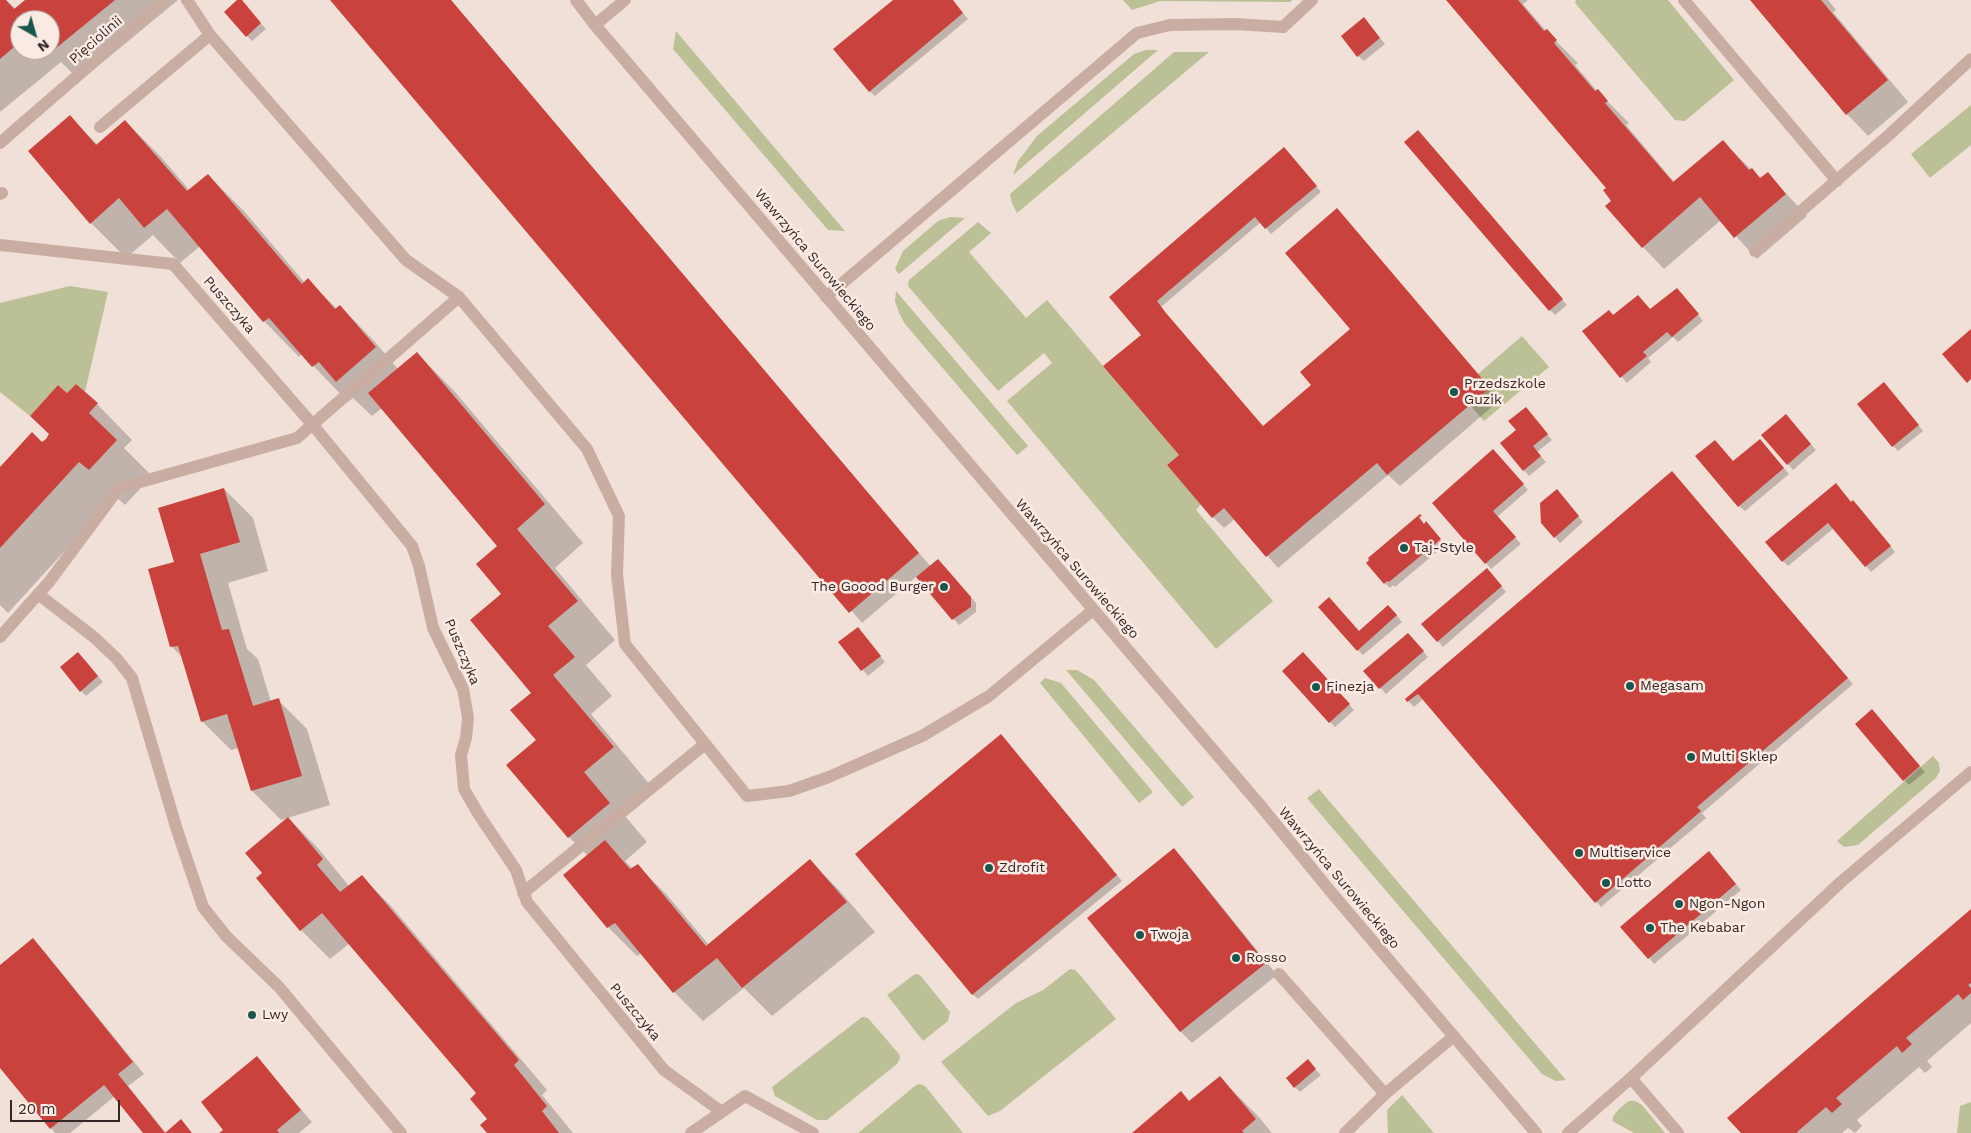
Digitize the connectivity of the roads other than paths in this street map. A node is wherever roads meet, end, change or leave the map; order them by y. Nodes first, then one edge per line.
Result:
1 (166, 0) edge
2 (187, 0) edge
3 (571, 0) edge
4 (576, 0) edge
5 (625, 0) edge
6 (1312, 0) edge
7 (1684, 0) edge
8 (595, 25) junction
9 (210, 35) junction
10 (1971, 58) edge
11 (100, 127) dead end
12 (0, 143) edge
13 (1837, 181) junction
14 (0, 245) edge
15 (1755, 251) dead end
16 (459, 297) junction
17 (826, 297) junction
18 (312, 424) junction
19 (38, 594) junction
20 (1093, 610) junction
21 (0, 637) edge
22 (705, 744) junction
23 (1971, 772) edge
24 (523, 892) junction
25 (1279, 974) dead end
26 (1454, 1036) junction
27 (1631, 1078) junction
28 (1385, 1094) junction
29 (722, 1112) junction
30 (401, 1133) edge
31 (691, 1133) edge
32 (813, 1133) edge
33 (1344, 1133) edge
34 (1536, 1133) edge
35 (1568, 1133) edge
36 (1678, 1133) edge

1 - 12 street, Pięciolinii
2 - 9 street
3 - 8 street, Wawrzyńca Surowieckiego
4 - 8 street, Wawrzyńca Surowieckiego
5 - 8 street
6 - 17 street
7 - 13 street
8 - 17 street, Wawrzyńca Surowieckiego
9 - 11 street
9 - 16 street
10 - 13 street
13 - 15 street
14 - 18 street, Puszczyka
16 - 18 street
16 - 22 street
17 - 20 street, Wawrzyńca Surowieckiego
18 - 19 street
18 - 24 street, Puszczyka
19 - 21 street
19 - 30 street
20 - 22 street
20 - 26 street, Wawrzyńca Surowieckiego
22 - 24 street
23 - 27 street
24 - 29 street, Puszczyka
25 - 28 street
26 - 28 street
26 - 34 street, Wawrzyńca Surowieckiego
27 - 35 street
27 - 36 street
28 - 33 street
29 - 31 street
29 - 32 street

